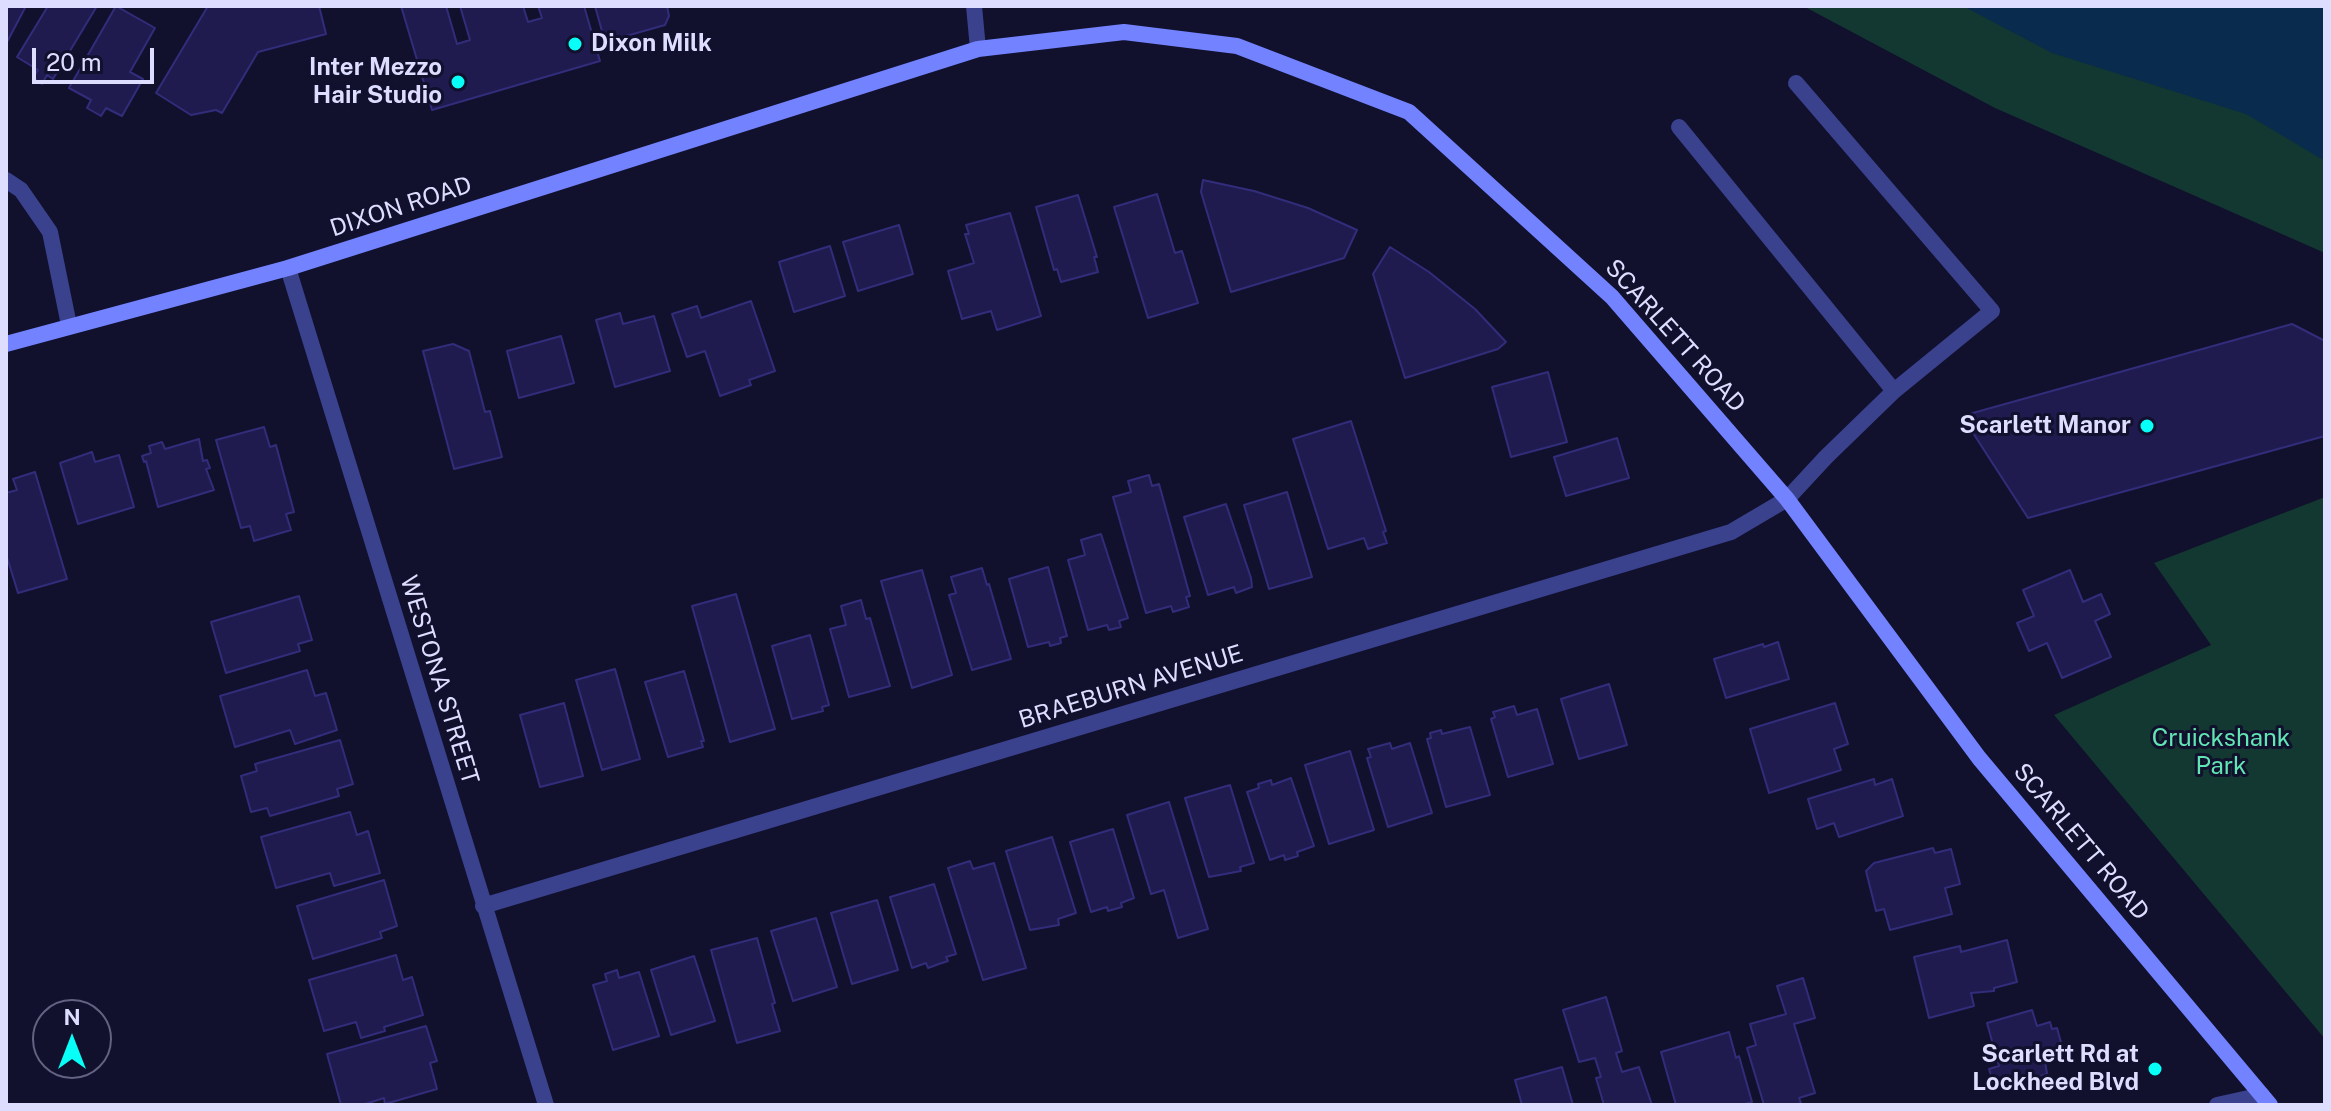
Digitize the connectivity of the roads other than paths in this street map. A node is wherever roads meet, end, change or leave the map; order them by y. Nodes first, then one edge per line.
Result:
1 (974, 6) edge
2 (978, 49) junction
3 (1796, 83) dead end
4 (806, 102) joint
5 (1679, 127) dead end
6 (6, 180) edge
7 (288, 268) junction
8 (69, 325) junction
9 (6, 344) edge
10 (1894, 391) junction
11 (1787, 499) junction
12 (483, 906) junction
13 (2266, 1100) edge
14 (546, 1105) edge
15 (2217, 1105) edge

1 - 2 street
2 - 4 main road, SCARLETT ROAD
2 - 11 main road, SCARLETT ROAD
3 - 10 street, BRAEBURN AVENUE
4 - 7 main road, DIXON ROAD
5 - 10 street
6 - 8 street
7 - 8 main road, DIXON ROAD
7 - 12 street, WESTONA STREET
8 - 9 main road, DIXON ROAD
10 - 11 street, BRAEBURN AVENUE
11 - 12 street, BRAEBURN AVENUE
11 - 13 main road, SCARLETT ROAD
12 - 14 street, WESTONA STREET
13 - 15 street

